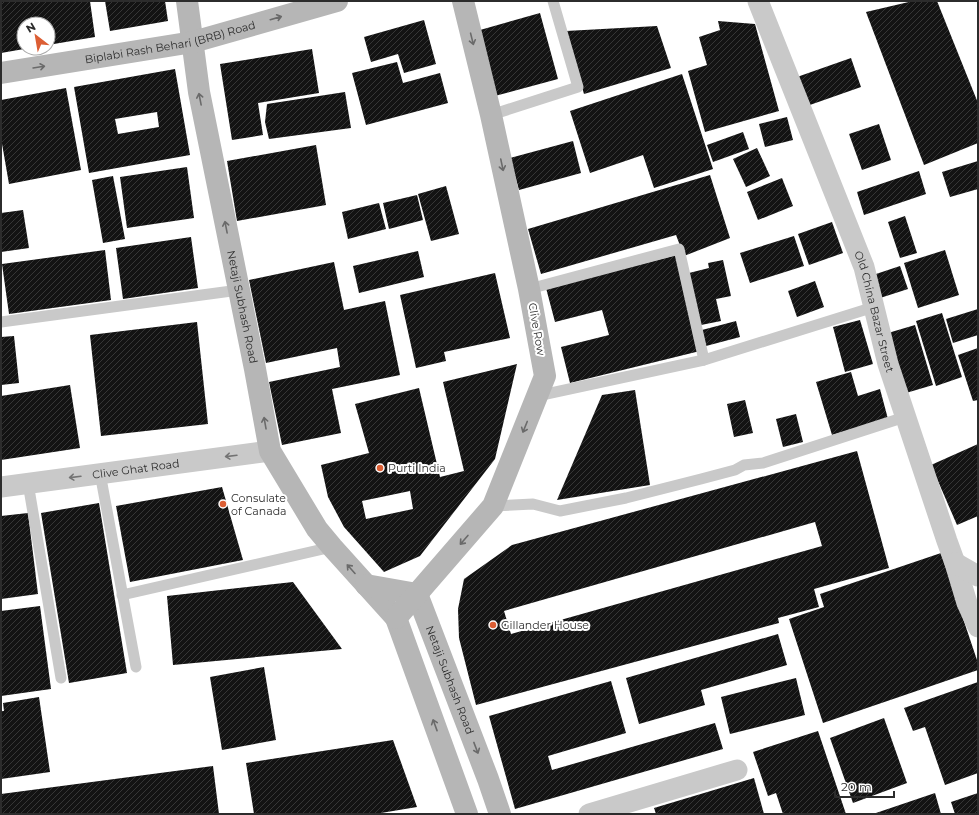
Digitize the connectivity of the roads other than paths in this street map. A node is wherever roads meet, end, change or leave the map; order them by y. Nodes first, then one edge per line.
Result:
1 (187, 1) edge
2 (337, 1) edge
3 (463, 1) edge
4 (553, 1) edge
5 (758, 1) edge
6 (193, 42) junction
7 (1, 73) edge
8 (491, 115) junction
9 (529, 289) junction
10 (239, 290) junction
11 (874, 307) junction
12 (1, 322) edge
13 (704, 360) junction
14 (537, 396) junction
15 (905, 417) junction
16 (270, 451) junction
17 (100, 473) junction
18 (28, 483) junction
19 (1, 487) edge
20 (493, 506) junction
21 (332, 547) junction
22 (955, 563) junction
23 (978, 576) edge
24 (366, 584) junction
25 (417, 594) junction
26 (122, 595) junction
27 (396, 618) junction
28 (978, 627) edge
29 (136, 667) dead end
30 (61, 678) dead end
31 (737, 770) dead end
32 (467, 814) edge
33 (500, 814) edge
34 (589, 814) edge

1 - 6 main road, Netaji Subhash Road
6 -> 2 main road, Biplabi Rash Behari (BRB) Road
3 -> 8 main road, Clive Row
4 - 8 lane
5 - 11 street, Old China Bazar Street
7 -> 6 main road, Biplabi Rash Behari (BRB) Road
10 -> 6 main road, Netaji Subhash Road
8 -> 9 main road, Clive Row
9 - 13 lane
9 - 14 main road, Clive Row
10 - 12 lane
16 -> 10 main road, Netaji Subhash Road
11 - 13 lane
11 - 15 street, Old China Bazar Street
13 - 14 lane
14 -> 20 main road, Clive Row
15 - 20 lane
15 - 22 street, Old China Bazar Street
16 -> 17 street, Clive Ghat Road
16 - 21 main road, Netaji Subhash Road
17 -> 18 street, Clive Ghat Road
17 - 26 lane
18 - 19 street, Clive Ghat Road
18 - 30 lane
20 -> 25 main road, Clive Row
24 -> 21 main road, Netaji Subhash Road
21 - 26 lane
22 - 23 street
22 - 28 street, Old China Bazar Street
24 - 25 main road
24 - 27 main road, Netaji Subhash Road
25 - 27 main road, Clive Row
25 -> 33 main road, Netaji Subhash Road
26 - 29 lane
32 -> 27 main road, Netaji Subhash Road
31 - 34 street

